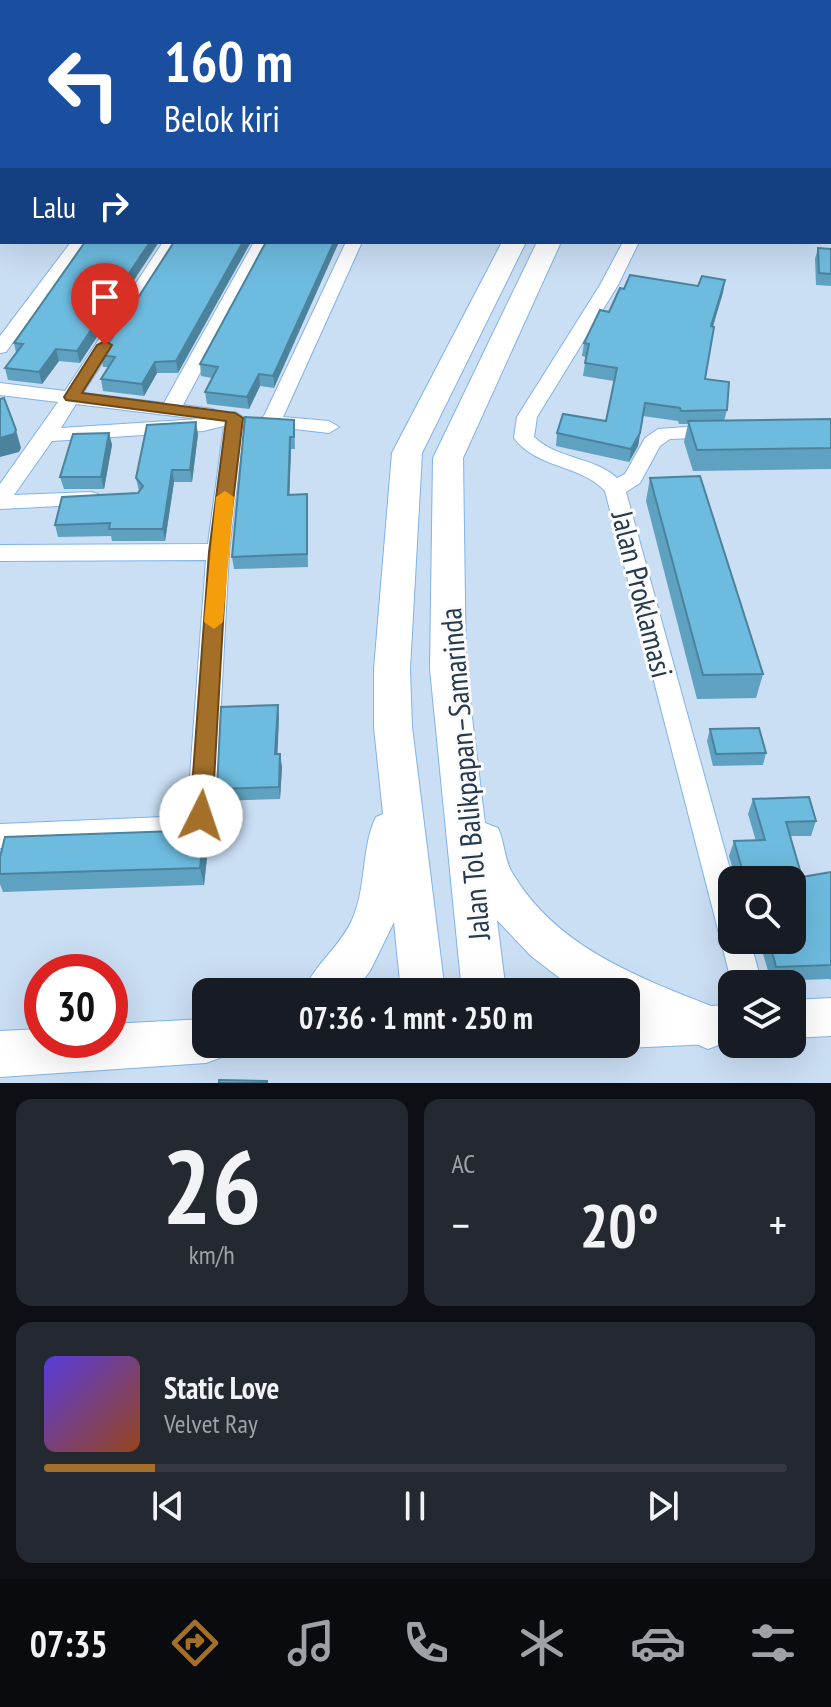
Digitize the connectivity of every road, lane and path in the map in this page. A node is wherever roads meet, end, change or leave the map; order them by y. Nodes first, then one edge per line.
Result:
1 (78, 244) edge
2 (170, 244) edge
3 (261, 244) edge
4 (353, 244) edge
5 (513, 244) edge
6 (548, 244) edge
7 (630, 244) edge
8 (0, 348) edge
9 (0, 389) edge
10 (72, 397) junction
11 (171, 409) junction
12 (235, 418) junction
13 (271, 421) junction
14 (329, 427) dead end
15 (730, 431) edge
16 (46, 435) junction
17 (615, 489) junction
18 (116, 498) edge
19 (0, 500) edge
20 (218, 552) junction
21 (0, 553) edge
22 (448, 669) junction
23 (393, 727) junction
24 (0, 836) edge
25 (718, 875) edge
26 (335, 978) edge
27 (421, 978) edge
28 (482, 978) edge
29 (595, 978) edge
30 (640, 998) edge
31 (831, 1017) edge
32 (806, 1018) edge
33 (718, 1025) edge
34 (718, 1026) edge
35 (640, 1029) edge
36 (192, 1042) edge
37 (0, 1054) edge

1 - 8 street
2 - 10 street
3 - 11 street
4 - 13 street
5 - 23 highway, Jalan Tol Balikpapan–Samarinda
6 - 22 highway, Jalan Tol Balikpapan–Samarinda
7 - 17 street, Jalan Proklamasi
9 - 10 street
10 - 11 street
10 - 16 street
11 - 12 street
12 - 13 street
12 - 16 street
12 - 20 street
13 - 14 street
15 - 17 street
16 - 19 street
17 - 25 street, Jalan Proklamasi
18 - 19 street
20 - 21 street
20 - 24 street
22 - 28 highway, Jalan Tol Balikpapan–Samarinda
22 - 29 highway
23 - 26 highway
23 - 27 highway, Jalan Tol Balikpapan–Samarinda
30 - 33 highway
31 - 32 main road
34 - 35 main road
36 - 37 highway

